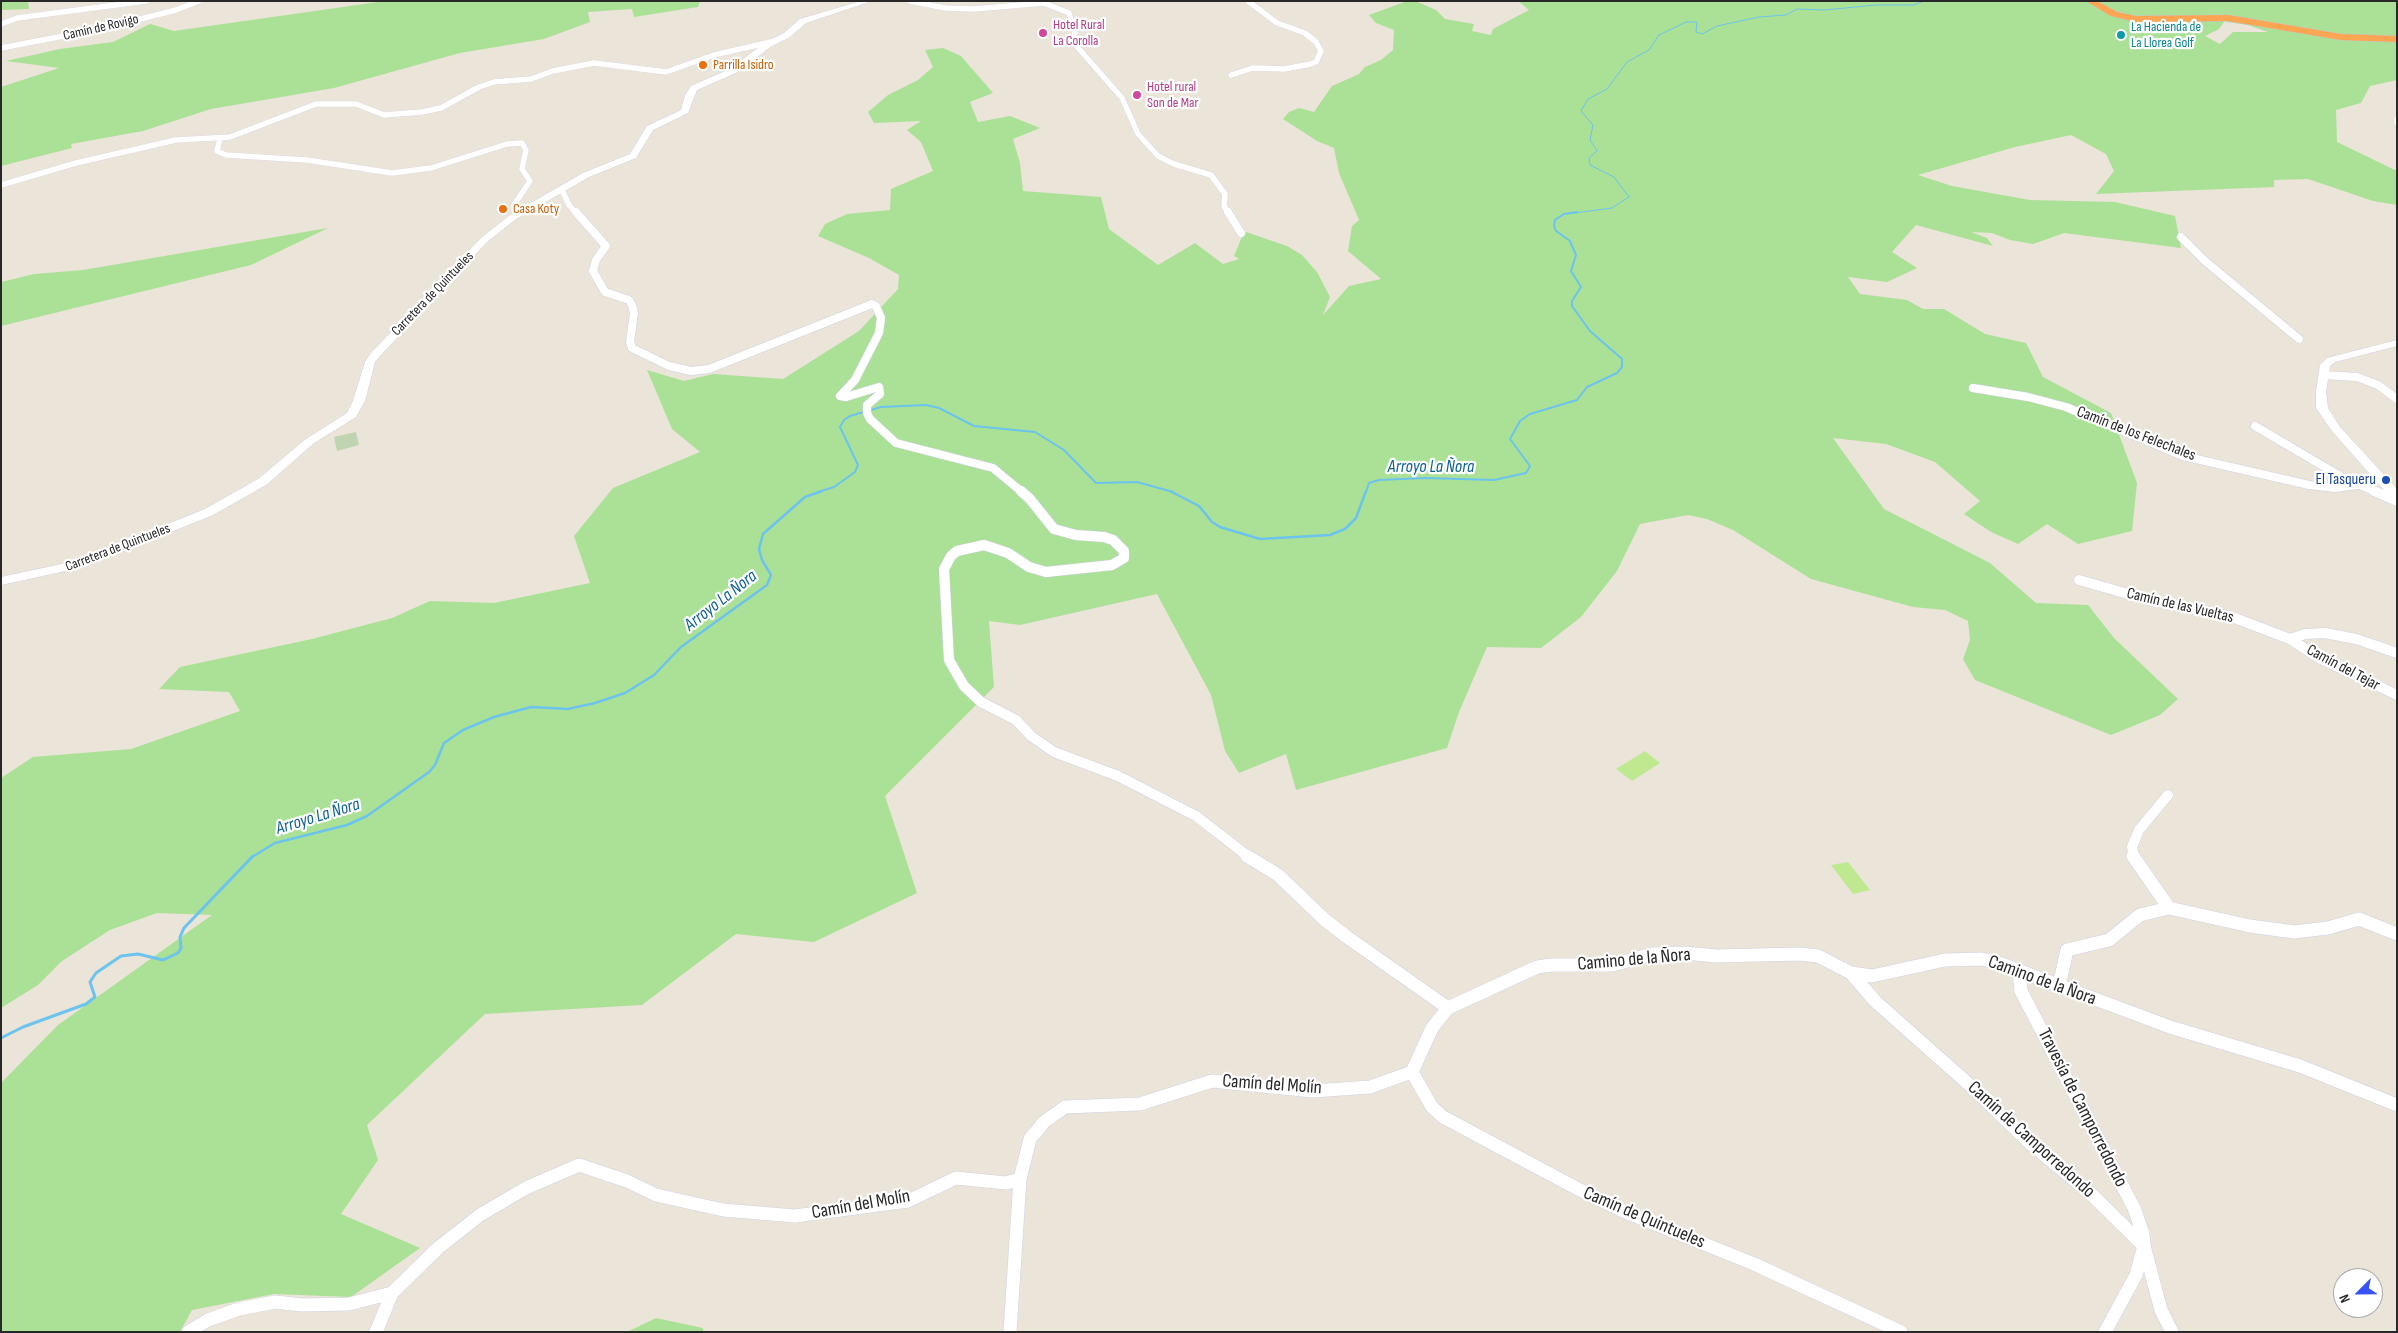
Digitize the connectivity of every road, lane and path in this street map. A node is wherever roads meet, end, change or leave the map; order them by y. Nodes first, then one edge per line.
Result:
1 (146, 1) edge
2 (199, 1) edge
3 (869, 1) edge
4 (910, 1) edge
5 (1248, 1) edge
6 (2090, 1) edge
7 (1, 24) edge
8 (2397, 39) edge
9 (775, 40) junction
10 (1, 48) edge
11 (1231, 74) dead end
12 (2397, 119) edge
13 (2397, 123) edge
14 (220, 139) junction
15 (1, 185) edge
16 (562, 190) junction
17 (525, 209) junction
18 (1241, 232) dead end
19 (2181, 236) dead end
20 (2299, 339) dead end
21 (2397, 343) edge
22 (2324, 370) junction
23 (1973, 388) dead end
24 (2397, 399) edge
25 (2255, 426) dead end
26 (2357, 485) junction
27 (2397, 498) edge
28 (2397, 501) edge
29 (2078, 580) dead end
30 (1, 581) edge
31 (2290, 639) junction
32 (2397, 653) edge
33 (2397, 695) edge
34 (2168, 795) dead end
35 (2169, 908) junction
36 (2397, 934) edge
37 (2019, 971) junction
38 (1851, 973) junction
39 (2059, 986) junction
40 (1448, 1008) junction
41 (1412, 1072) junction
42 (2397, 1104) edge
43 (1020, 1179) junction
44 (2144, 1246) junction
45 (392, 1292) junction
46 (188, 1332) edge
47 (376, 1332) edge
48 (1010, 1332) edge
49 (1901, 1332) edge
50 (2105, 1332) edge
51 (2172, 1332) edge

1 - 7 street, Camín de Rovigo
2 - 10 street, Camín de Rovigo
3 - 9 street, Carretera de Quintueles
4 - 18 street
5 - 11 street
6 - 8 highway
9 - 14 street
9 - 16 street, Carretera de Quintueles
12 - 13 street
14 - 15 street
14 - 17 street
16 - 17 street, Carretera de Quintueles
16 - 40 street
17 - 30 street, Carretera de Quintueles
19 - 20 street
21 - 22 street
22 - 24 street
22 - 27 street
23 - 26 street, Camín de los Felechales
25 - 26 street
26 - 28 street
29 - 31 street, Camín de las Vueltas
31 - 32 street
31 - 33 street, Camín del Tejar
34 - 35 street
35 - 36 street
35 - 39 street
37 - 38 street, Camino de la Ñora
37 - 39 street, Camino de la Ñora
37 - 44 street, Travesía de Camporredondo
38 - 40 street, Camino de la Ñora
38 - 44 street, Camín de Camporredondo
39 - 42 street, Camino de la Ñora
40 - 41 street
41 - 43 street, Camín del Molín
41 - 49 street, Camín de Quintueles
43 - 45 street, Camín del Molín
43 - 48 street
44 - 50 street
44 - 51 street
45 - 46 street
45 - 47 street, Camín del Molín

